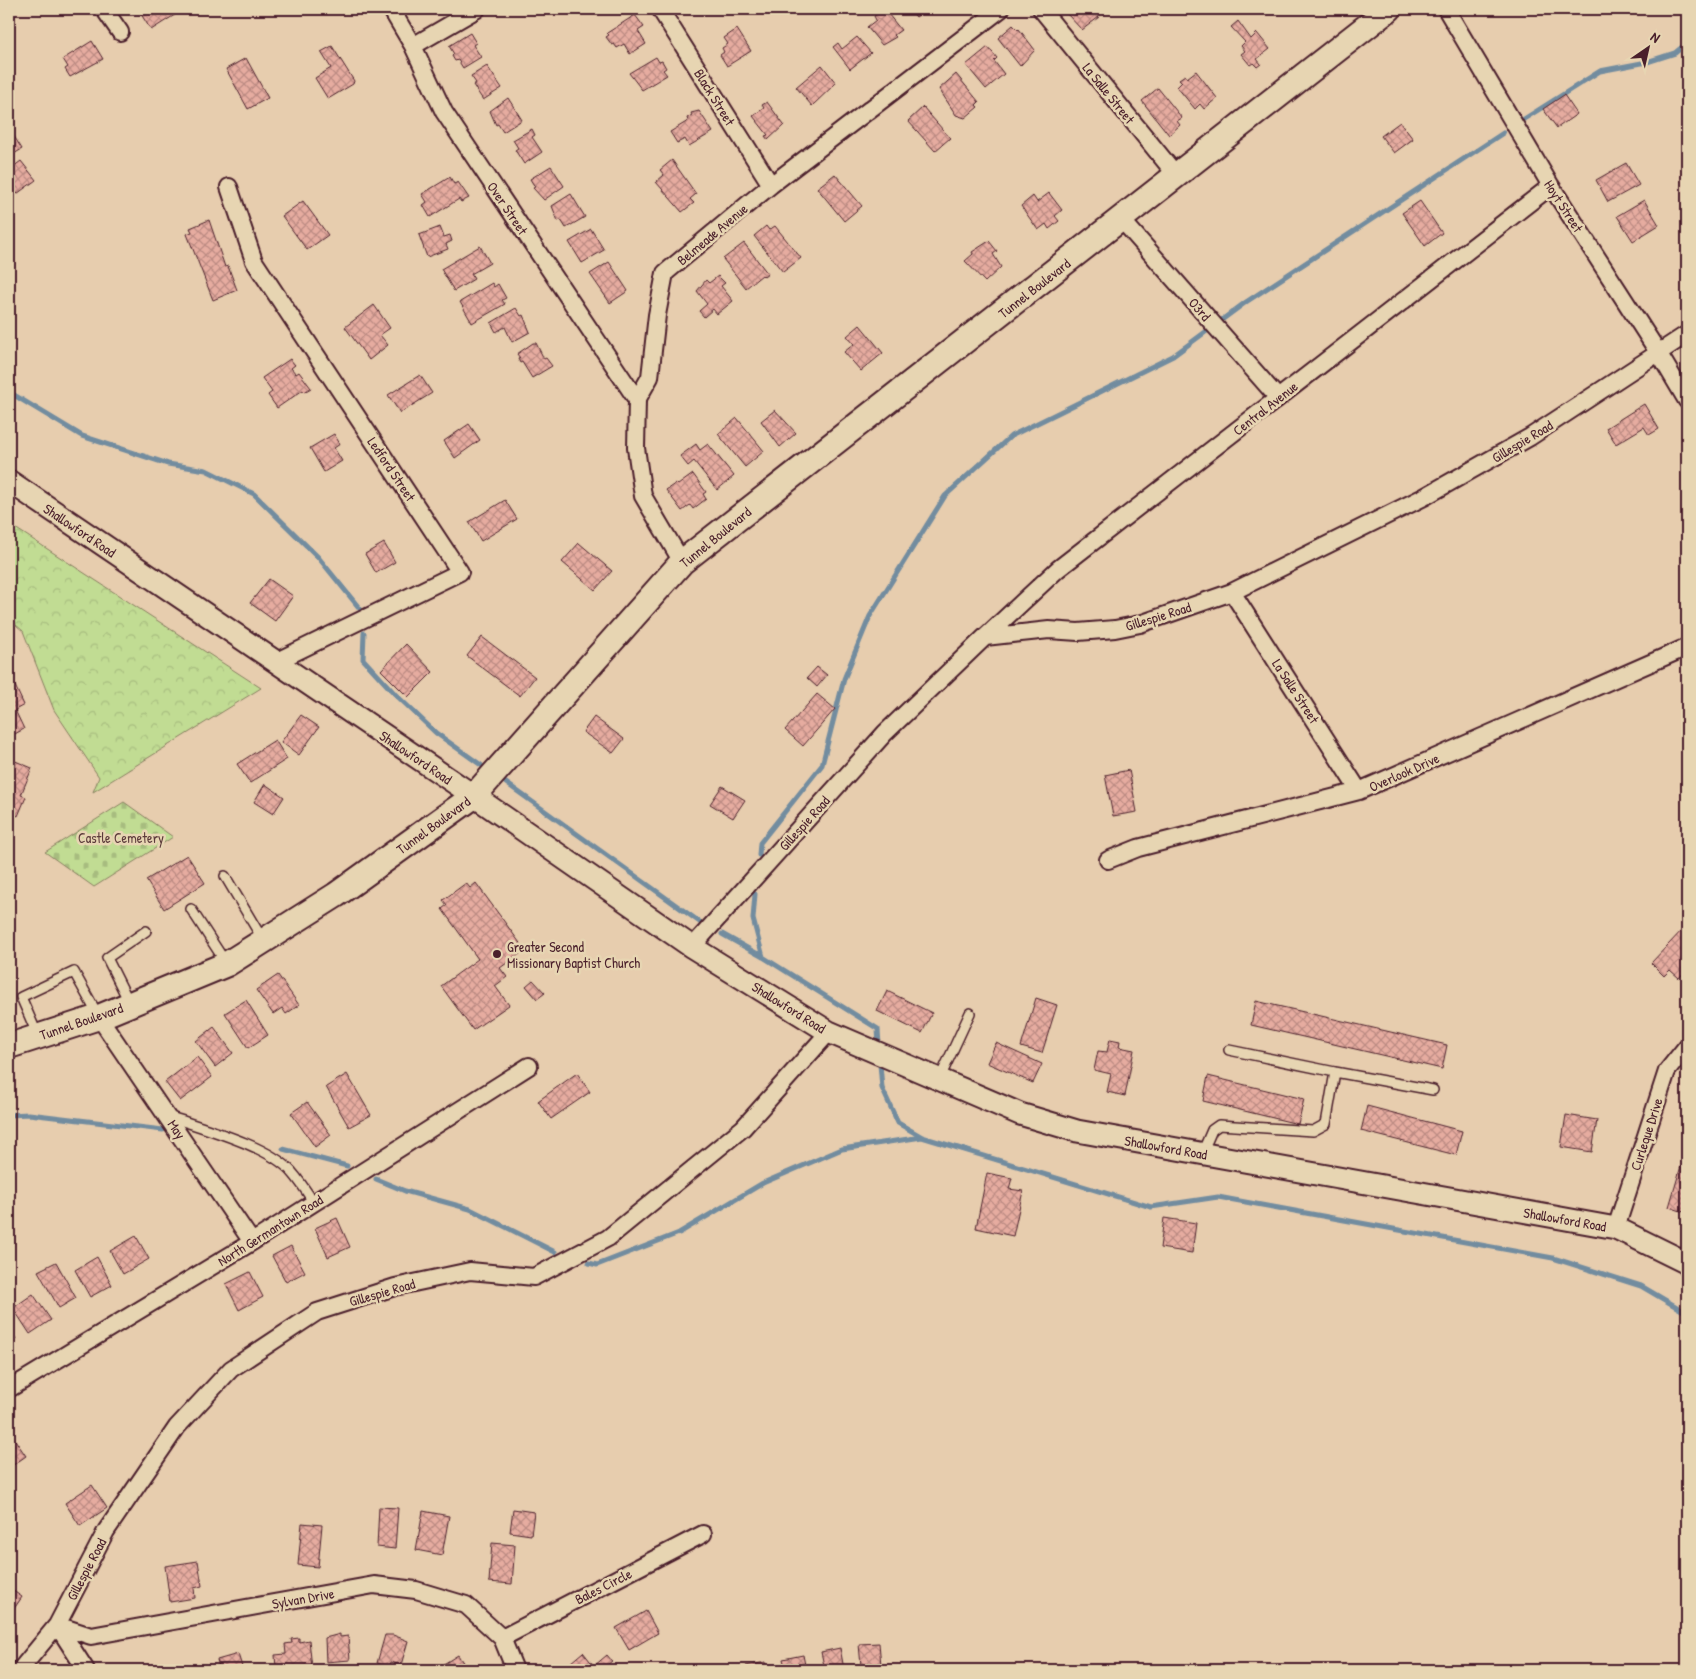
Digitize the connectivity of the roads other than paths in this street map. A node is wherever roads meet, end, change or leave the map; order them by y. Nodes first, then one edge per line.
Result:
1 (104, 9) edge
2 (391, 9) edge
3 (477, 9) edge
4 (660, 9) edge
5 (1000, 9) edge
6 (1041, 9) edge
7 (1389, 9) edge
8 (1446, 9) edge
9 (120, 32) dead end
10 (413, 46) junction
11 (1177, 176) junction
12 (771, 185) junction
13 (1551, 186) junction
14 (229, 187) dead end
15 (1122, 220) junction
16 (1687, 334) edge
17 (1658, 352) junction
18 (1278, 398) junction
19 (637, 400) junction
20 (1687, 401) edge
21 (9, 481) edge
22 (682, 562) junction
23 (1232, 592) junction
24 (986, 637) junction
25 (1687, 647) edge
26 (275, 662) junction
27 (1360, 791) junction
28 (474, 796) junction
29 (1108, 860) dead end
30 (225, 876) dead end
31 (191, 909) dead end
32 (146, 931) dead end
33 (263, 941) junction
34 (692, 947) junction
35 (227, 964) junction
36 (130, 1004) junction
37 (970, 1012) dead end
38 (99, 1017) junction
39 (829, 1032) junction
40 (39, 1036) junction
41 (9, 1046) edge
42 (1687, 1046) edge
43 (1229, 1050) dead end
44 (529, 1066) dead end
45 (1335, 1072) junction
46 (939, 1081) junction
47 (1433, 1090) dead end
48 (168, 1116) junction
49 (1202, 1154) junction
50 (314, 1203) junction
51 (1616, 1228) junction
52 (252, 1242) junction
53 (1687, 1264) edge
54 (9, 1388) edge
55 (703, 1534) dead end
56 (57, 1625) junction
57 (502, 1638) junction
58 (20, 1670) edge
59 (86, 1670) edge
60 (515, 1670) edge

1 - 9 street
2 - 10 street, Over Street
3 - 10 street
4 - 12 street, Black Street
5 - 12 street, Belmeade Avenue
6 - 11 street, La Salle Street
7 - 11 main road, Tunnel Boulevard
8 - 13 street, Hoyt Street
10 - 19 street, Over Street
11 - 15 main road, Tunnel Boulevard
12 - 19 street, Belmeade Avenue
13 - 17 street, Hoyt Street
13 - 18 street, Central Avenue
14 - 26 street, Ledford Street
15 - 18 street, O3rd
15 - 22 main road, Tunnel Boulevard
16 - 17 street, Gillespie Road
17 - 20 street, Hoyt Street
17 - 23 street, Gillespie Road
18 - 24 street, Central Avenue
19 - 22 street, Belmeade Avenue
21 - 26 street, Shallowford Road
22 - 28 main road, Tunnel Boulevard
23 - 24 street, Gillespie Road
23 - 27 street, La Salle Street
24 - 34 street, Gillespie Road
25 - 27 street, Overlook Drive
26 - 28 street, Shallowford Road
27 - 29 street, Overlook Drive
28 - 33 main road, Tunnel Boulevard
28 - 34 street, Shallowford Road
30 - 33 lane
31 - 35 lane
32 - 36 lane
33 - 35 main road, Tunnel Boulevard
34 - 39 street, Shallowford Road
35 - 36 main road, Tunnel Boulevard
36 - 38 main road, Tunnel Boulevard
37 - 46 lane
38 - 40 main road, Tunnel Boulevard
38 - 40 lane
38 - 48 street, May
39 - 46 street, Shallowford Road
39 - 56 street, Gillespie Road
40 - 41 main road, Tunnel Boulevard
42 - 51 street, Curleque Drive
43 - 45 lane
44 - 50 street, North Germantown Road
45 - 47 lane
45 - 49 lane
46 - 49 street, Shallowford Road
48 - 50 lane
48 - 52 street, May
49 - 51 street, Shallowford Road
50 - 52 street, North Germantown Road
51 - 53 street, Shallowford Road
52 - 54 street, North Germantown Road
55 - 57 street, Bales Circle
56 - 57 street, Sylvan Drive
56 - 58 street, Gillespie Road
56 - 59 street
57 - 60 street, Sylvan Drive

